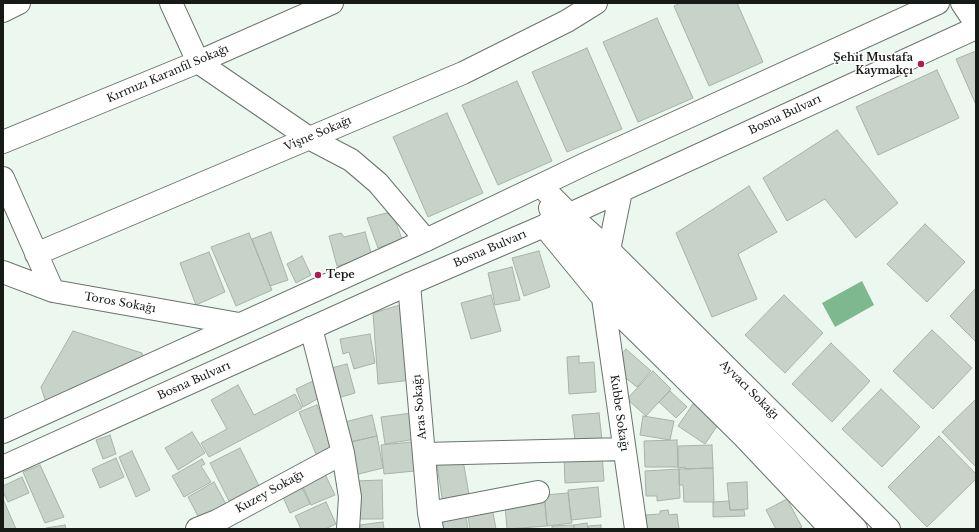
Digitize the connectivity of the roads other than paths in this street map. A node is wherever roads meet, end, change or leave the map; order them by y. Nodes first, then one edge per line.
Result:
1 (19, 3) edge
2 (171, 3) edge
3 (332, 3) edge
4 (596, 3) edge
5 (938, 3) edge
6 (962, 3) edge
7 (3, 11) edge
8 (564, 12) edge
9 (976, 24) edge
10 (976, 28) edge
11 (198, 62) junction
12 (308, 138) junction
13 (3, 142) edge
14 (3, 178) edge
15 (541, 186) junction
16 (621, 191) junction
17 (556, 220) junction
18 (426, 240) junction
19 (570, 248) junction
20 (609, 250) junction
21 (36, 254) junction
22 (3, 272) edge
23 (409, 284) junction
24 (52, 291) junction
25 (603, 298) junction
26 (239, 324) junction
27 (311, 328) junction
28 (3, 432) edge
29 (624, 448) junction
30 (343, 453) junction
31 (424, 454) junction
32 (3, 467) edge
33 (538, 492) dead end
34 (431, 521) edge
35 (197, 529) edge
36 (348, 529) edge
37 (636, 529) edge
38 (831, 529) edge
39 (856, 529) edge
40 (889, 529) edge

1 - 7 street
2 - 11 street
3 - 11 street, Kırmızı Karanfil Sokağı
4 - 8 street, Vişne Sokağı
5 - 15 street
6 - 9 street
8 - 12 street, Vişne Sokağı
10 - 16 street, Bosna Bulvarı
11 - 12 street
11 - 13 street, Kırmızı Karanfil Sokağı
12 - 18 street
12 - 21 street, Vişne Sokağı
14 - 21 street
15 - 17 street
15 - 18 street
16 - 17 street, Bosna Bulvarı
16 - 20 street
17 - 19 street
17 - 20 street, Ayvacı Sokağı
17 - 23 street, Bosna Bulvarı
18 - 26 street
19 - 25 street
19 - 39 street
20 - 40 street, Ayvacı Sokağı
21 - 24 street
22 - 24 street, Toros Sokağı
23 - 27 street, Bosna Bulvarı
23 - 31 street, Aras Sokağı
24 - 26 street, Toros Sokağı
25 - 29 street, Kubbe Sokağı
25 - 38 street
26 - 28 street
27 - 30 street
27 - 32 street, Bosna Bulvarı
29 - 31 street
29 - 37 street, Kubbe Sokağı
30 - 35 street, Kuzey Sokağı
30 - 36 street
31 - 34 street, Aras Sokağı
33 - 34 street

